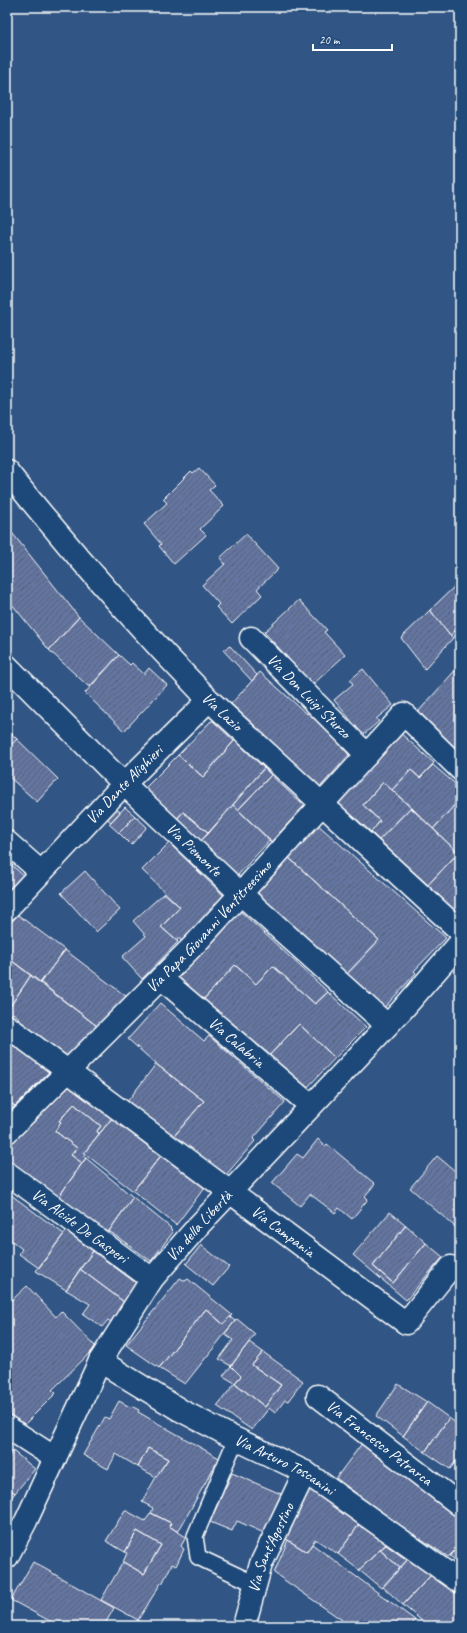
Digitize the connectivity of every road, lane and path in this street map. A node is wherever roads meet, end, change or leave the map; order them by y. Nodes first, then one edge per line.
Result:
1 (7, 471) edge
2 (251, 638) dead end
3 (7, 666) edge
4 (209, 700) junction
5 (367, 755) junction
6 (460, 769) edge
7 (124, 784) junction
8 (323, 804) junction
9 (7, 842) edge
10 (41, 872) junction
11 (241, 894) junction
12 (7, 909) edge
13 (460, 931) edge
14 (460, 943) edge
15 (161, 978) junction
16 (387, 1025) junction
17 (7, 1026) edge
18 (68, 1071) junction
19 (311, 1106) junction
20 (7, 1132) edge
21 (7, 1173) edge
22 (231, 1191) junction
23 (451, 1267) dead end
24 (152, 1279) junction
25 (100, 1361) junction
26 (318, 1396) dead end
27 (7, 1427) edge
28 (236, 1439) junction
29 (54, 1458) junction
30 (306, 1472) junction
31 (460, 1504) edge
32 (7, 1557) edge
33 (460, 1582) edge
34 (255, 1584) junction
35 (244, 1626) edge

1 - 4 street, Via Lazio
2 - 5 street, Via Don Luigi Sturzo
3 - 7 street, Via Piemonte
4 - 7 street, Via Dante Alighieri
4 - 8 street, Via Lazio
5 - 6 street, Via Papa Giovanni Ventitreesimo
5 - 8 street, Via Papa Giovanni Ventitreesimo
7 - 10 street, Via Dante Alighieri
7 - 11 street, Via Piemonte
8 - 11 street, Via Papa Giovanni Ventitreesimo
8 - 13 street, Via Lazio
9 - 10 street
10 - 12 street, Via Dante Alighieri
11 - 15 street, Via Papa Giovanni Ventitreesimo
11 - 16 street, Via Piemonte
14 - 16 street, Via della Libertà
15 - 18 street, Via Papa Giovanni Ventitreesimo
15 - 19 street, Via Calabria
16 - 19 street, Via della Libertà
17 - 18 street, Via Campania
18 - 20 street, Via Papa Giovanni Ventitreesimo
18 - 22 street, Via Campania
19 - 22 street, Via della Libertà
21 - 24 street, Via Alcide De Gasperi
22 - 23 street, Via Campania
22 - 24 street, Via della Libertà
24 - 25 street, Via della Libertà
25 - 28 street, Via Arturo Toscanini
25 - 29 street, Via della Libertà
26 - 31 street, Via Francesco Petrarca
27 - 29 street
28 - 30 street, Via Arturo Toscanini
28 - 34 lane
29 - 32 street, Via della Libertà
30 - 33 street, Via Arturo Toscanini
30 - 34 street, Via Sant'Agostino
34 - 35 street, Via Sant'Agostino

